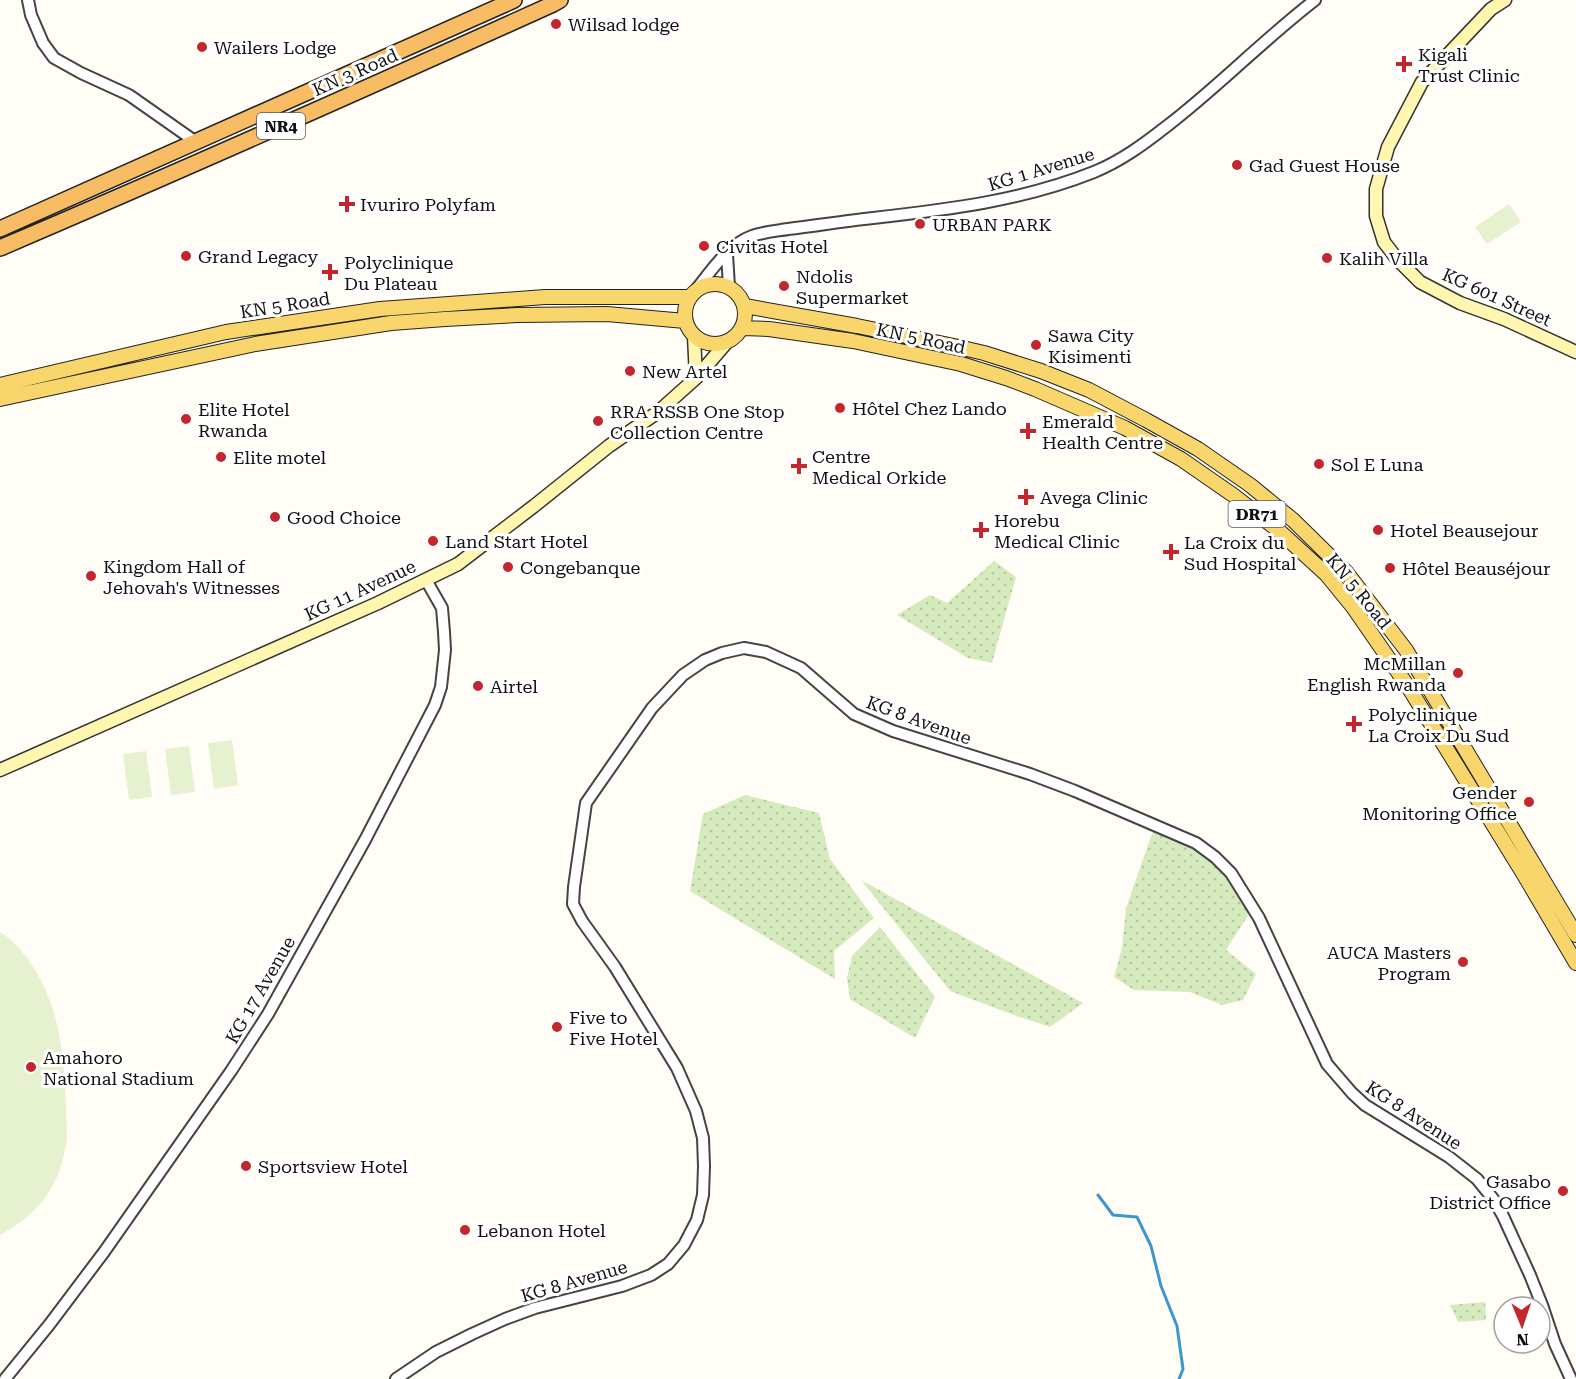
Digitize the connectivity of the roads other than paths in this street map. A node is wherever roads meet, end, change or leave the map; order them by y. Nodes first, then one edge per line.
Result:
1 (28, 0) edge
2 (514, 0) edge
3 (1315, 0) edge
4 (1505, 0) edge
5 (554, 1) edge
6 (196, 142) junction
7 (0, 229) edge
8 (0, 248) edge
9 (727, 254) junction
10 (729, 287) junction
11 (692, 295) junction
12 (745, 306) junction
13 (685, 321) junction
14 (743, 328) junction
15 (694, 336) junction
16 (728, 342) junction
17 (1576, 352) edge
18 (696, 378) junction
19 (0, 385) edge
20 (0, 399) edge
21 (426, 580) junction
22 (1365, 597) junction
23 (1353, 608) junction
24 (0, 770) edge
25 (1576, 935) edge
26 (1576, 963) edge
27 (6, 1379) edge
28 (396, 1379) edge
29 (1571, 1379) edge

1 - 6 street
2 - 6 highway, KN 3 Road / NR4
3 - 9 street, KG 1 Avenue
4 - 17 main road, KG 601 Street
5 - 8 highway, KN 3 Road / NR4
6 - 7 highway, KN 3 Road / NR4
9 - 10 street
9 - 11 street, KG 1 Avenue
10 - 11 main road
10 - 12 main road
11 - 13 main road
11 - 19 main road, KN 5 Road
12 - 14 main road
12 - 22 main road, KN 5 Road / DR71
13 - 15 main road
13 - 20 main road, KN 5 Road
14 - 16 main road
14 - 23 main road, KN 5 Road / DR71
15 - 16 main road
15 - 18 main road
16 - 18 main road, KG 11 Avenue
18 - 21 main road, KG 11 Avenue
21 - 24 main road, KG 11 Avenue
21 - 27 street, KG 17 Avenue
22 - 23 main road
22 - 25 main road, KN 5 Road / DR71
23 - 26 main road, KN 5 Road / DR71
28 - 29 street, KG 8 Avenue

